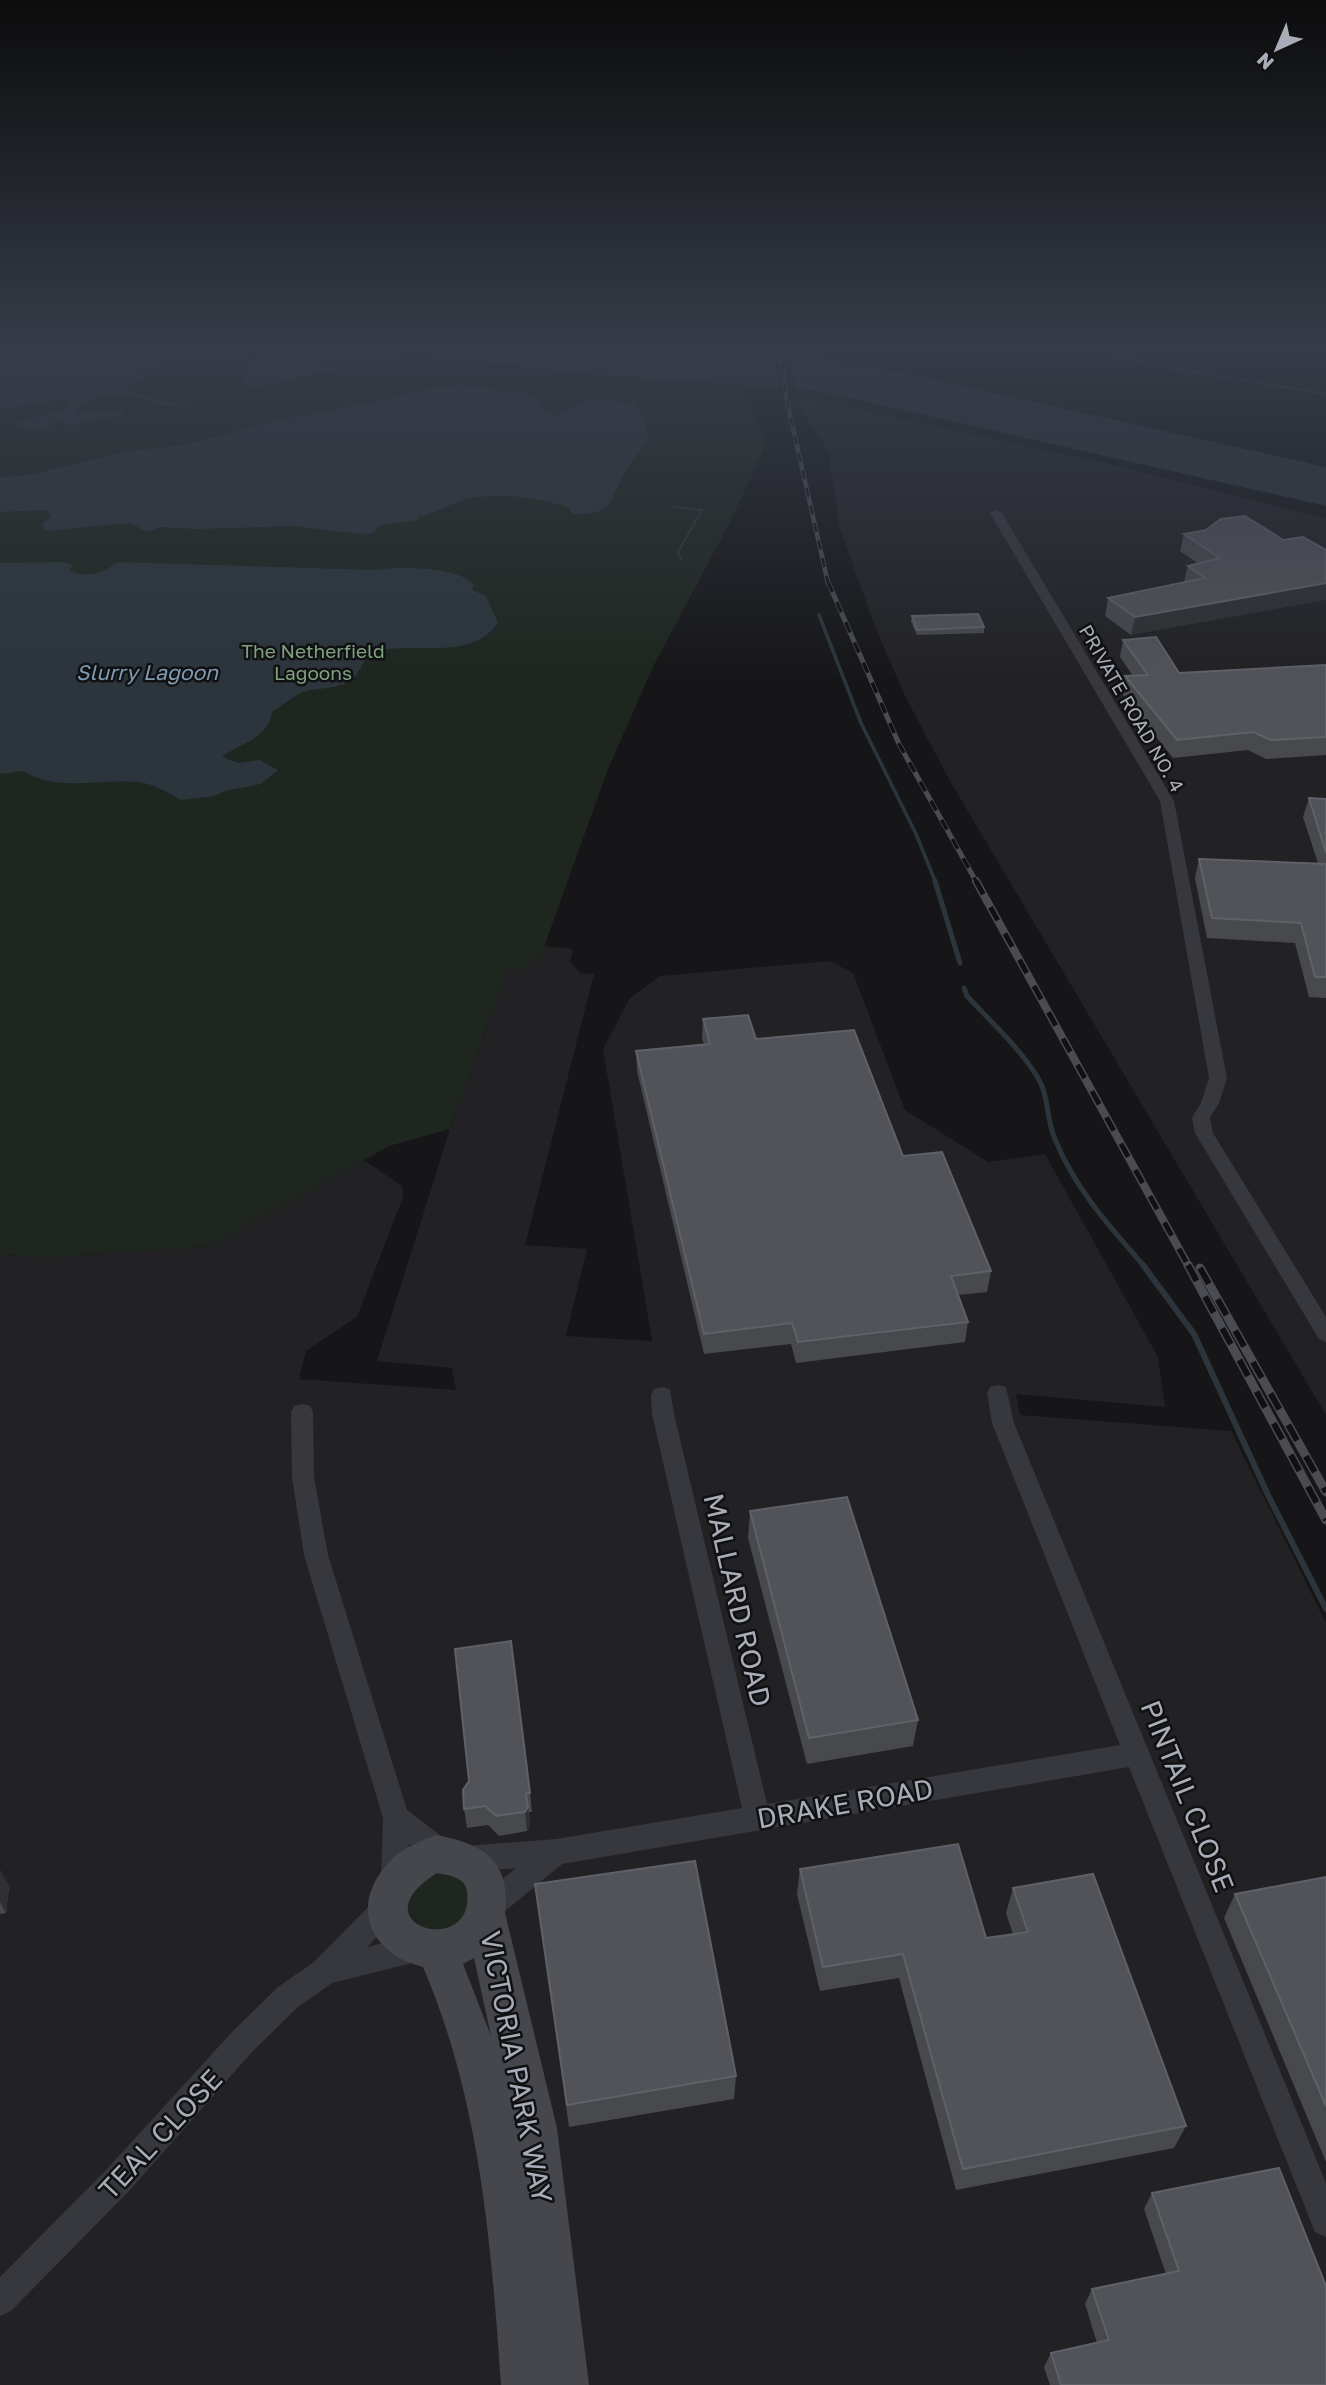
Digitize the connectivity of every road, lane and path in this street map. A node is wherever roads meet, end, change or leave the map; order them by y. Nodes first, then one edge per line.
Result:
1 (996, 513) dead end
2 (1326, 1334) edge
3 (998, 1393) dead end
4 (662, 1395) dead end
5 (302, 1412) dead end
6 (1135, 1754) junction
7 (757, 1817) junction
8 (396, 1818) junction
9 (556, 1852) junction
10 (454, 1856) junction
11 (392, 1893) junction
12 (487, 1912) junction
13 (428, 1950) junction
14 (324, 1972) junction
15 (1326, 2221) edge
16 (0, 2300) edge
17 (525, 2385) edge
18 (565, 2385) edge

1 - 2 street, PRIVATE ROAD NO. 4
3 - 6 street, PINTAIL CLOSE
4 - 7 street, MALLARD ROAD
5 - 8 street
6 - 7 street, DRAKE ROAD
6 - 15 street, PINTAIL CLOSE
7 - 9 street, DRAKE ROAD
8 - 10 street
8 - 11 street
9 - 10 street, DRAKE ROAD
9 - 12 street, DRAKE ROAD
10 - 11 street
10 - 12 street
11 - 13 street
11 - 14 street, TEAL CLOSE
12 - 13 street
12 - 18 street, VICTORIA PARK WAY
13 - 14 street, TEAL CLOSE
13 - 17 street, VICTORIA PARK WAY
14 - 16 street, TEAL CLOSE

